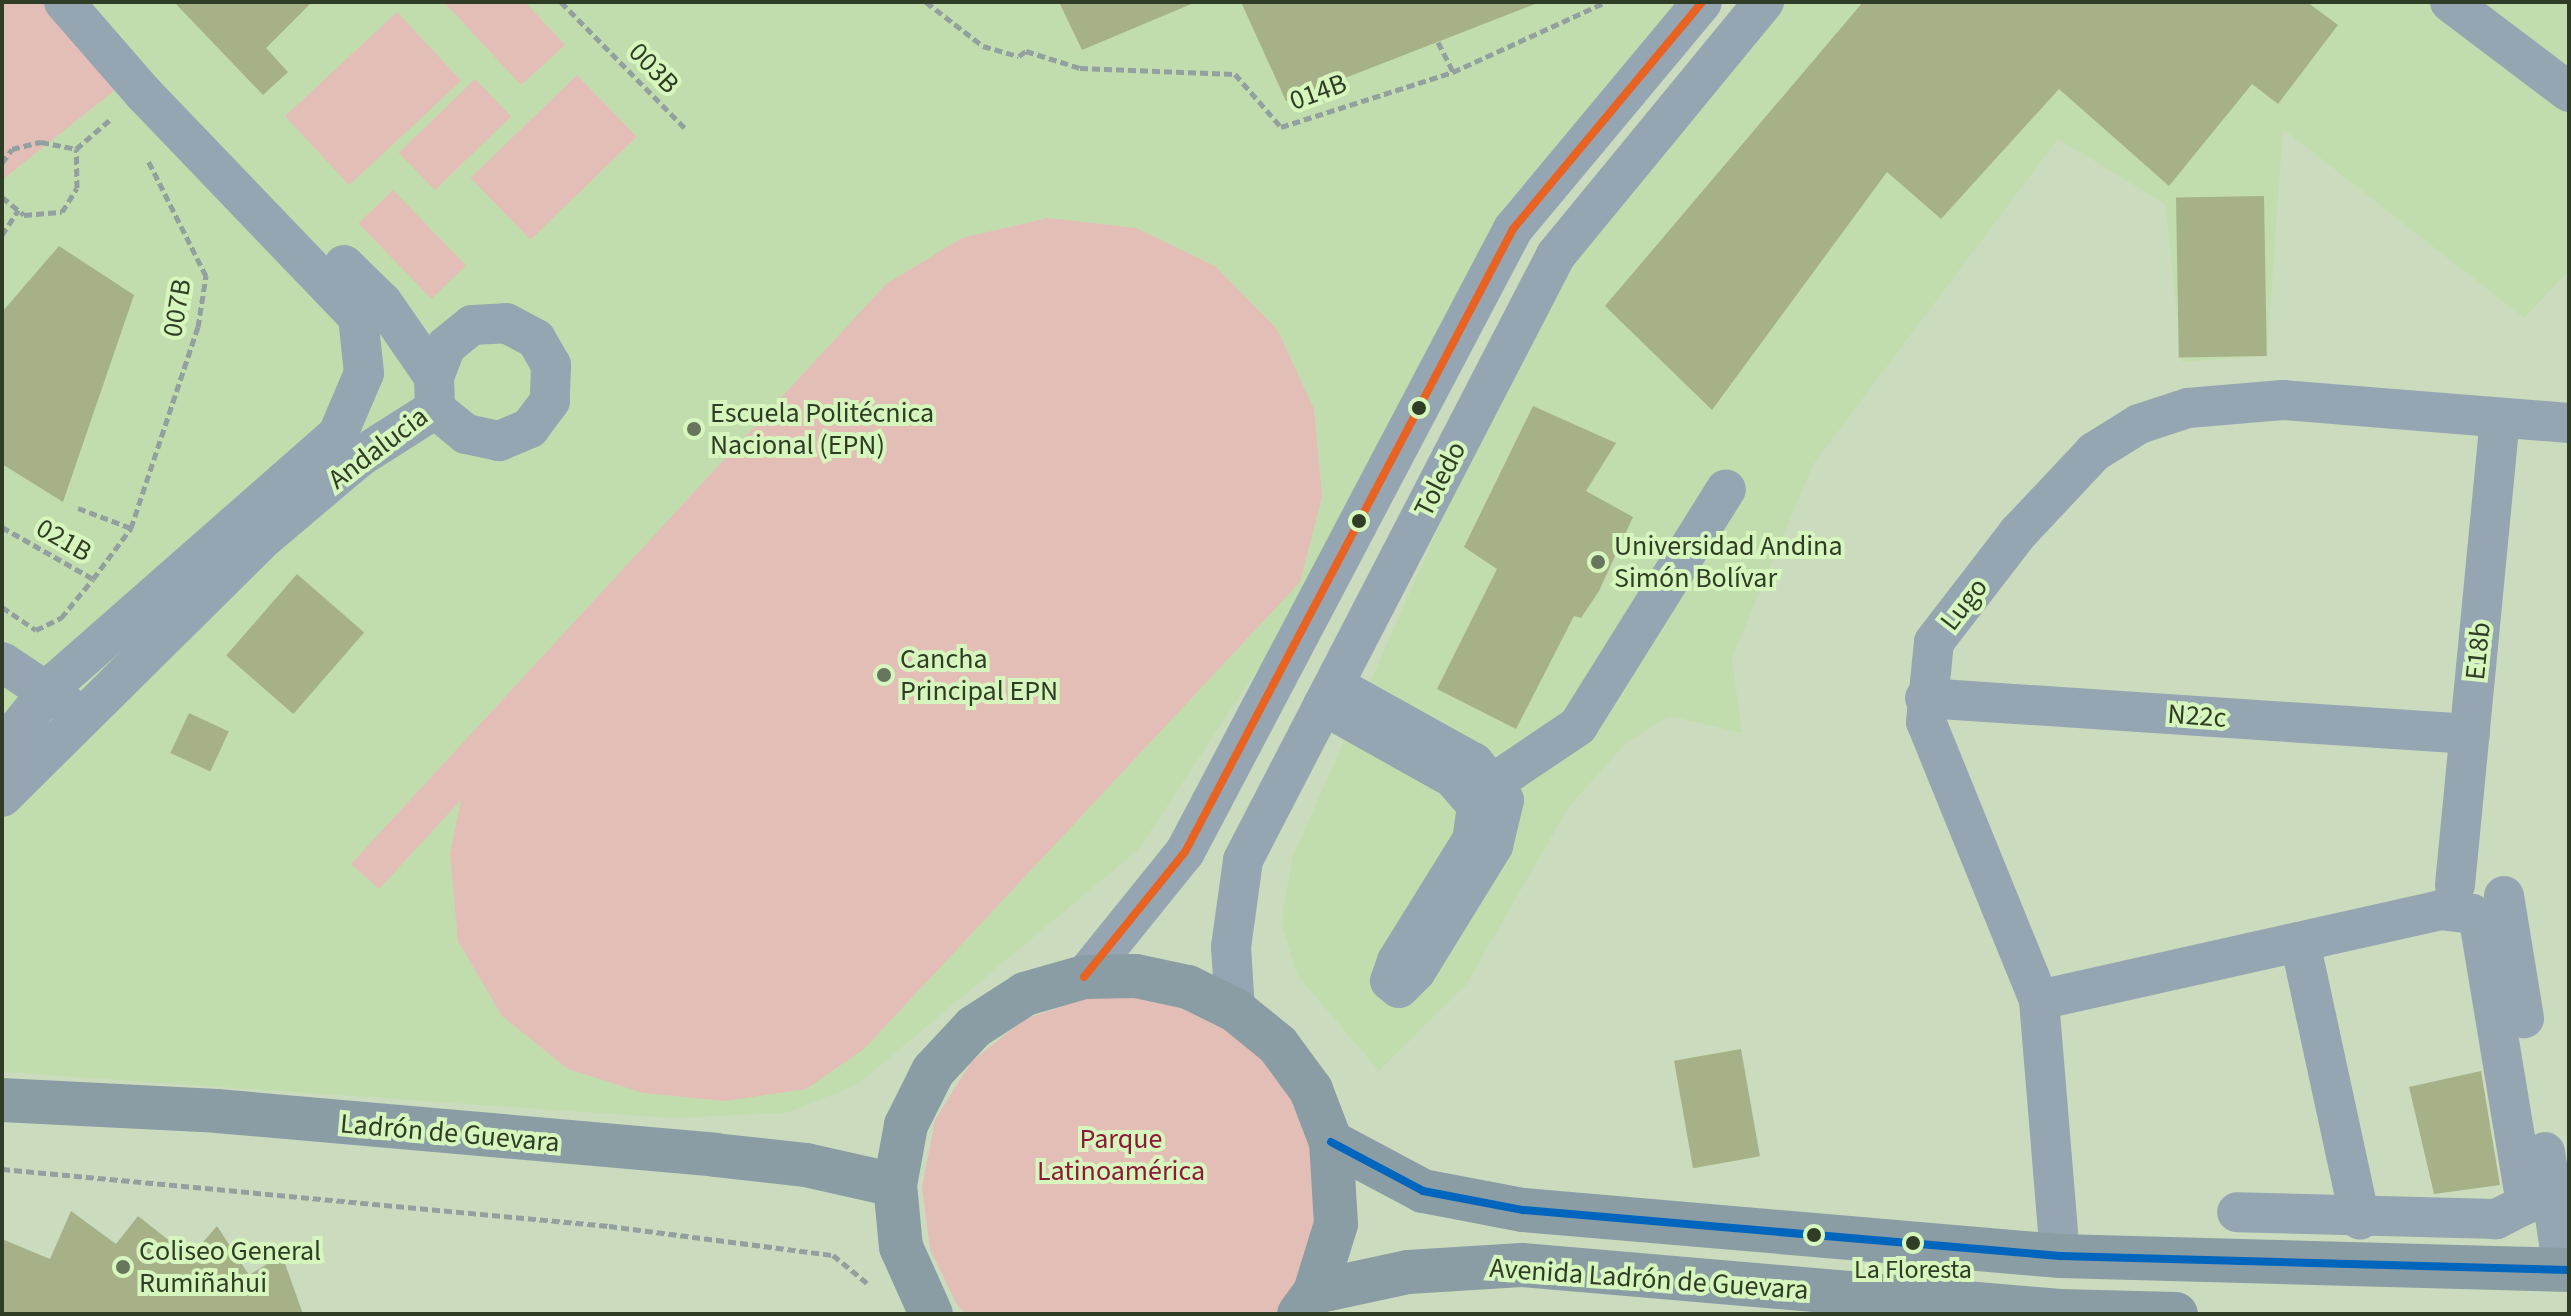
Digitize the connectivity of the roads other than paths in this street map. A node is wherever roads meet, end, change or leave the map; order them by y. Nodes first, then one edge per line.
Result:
1 (64, 2) edge
2 (89, 2) edge
3 (1702, 2) edge
4 (1764, 2) edge
5 (2450, 2) edge
6 (2569, 92) edge
7 (2500, 418) junction
8 (2569, 423) edge
9 (1726, 489) dead end
10 (2, 662) edge
11 (47, 692) junction
12 (1328, 695) junction
13 (1925, 698) junction
14 (82, 716) junction
15 (2470, 734) junction
16 (2, 748) edge
17 (1495, 782) junction
18 (2, 797) edge
19 (2455, 885) dead end
20 (2504, 896) dead end
21 (2300, 942) junction
22 (1084, 977) junction
23 (2039, 1000) junction
24 (1235, 1010) junction
25 (2, 1100) edge
26 (1331, 1142) junction
27 (895, 1185) junction
28 (2237, 1212) dead end
29 (2360, 1220) junction
30 (2060, 1256) junction
31 (2566, 1270) edge
32 (1307, 1303) edge
33 (1940, 1307) edge
34 (2060, 1313) edge
35 (931, 1314) edge
36 (2176, 1314) edge

1 - 11 street, Andalucia
2 - 14 street, Andalucia
3 - 22 street, Toledo
4 - 12 street, Toledo
5 - 6 street
7 - 8 street, Lugo
7 - 13 street, Lugo
7 - 15 street, E18b
9 - 17 street
10 - 11 street
11 - 14 street
11 - 16 street, Andalucia
12 - 17 street
12 - 17 street
12 - 24 street, Toledo
13 - 15 street, N22c
13 - 23 street, Lugo
14 - 18 street, Andalucia
15 - 19 street, E18b
20 - 31 street
21 - 23 street
21 - 29 street
21 - 29 street
22 - 24 main road
22 - 27 main road
23 - 30 street, Lugo
24 - 26 main road
25 - 27 main road, Ladrón de Guevara
26 - 30 main road, Avenida Ladrón de Guevara
26 - 32 main road
27 - 35 main road
28 - 29 street
30 - 31 main road, Avenida Ladrón de Guevara
32 - 33 main road, Avenida Ladrón de Guevara
33 - 34 main road, Avenida Ladrón de Guevara
34 - 36 main road, Avenida Ladrón de Guevara

